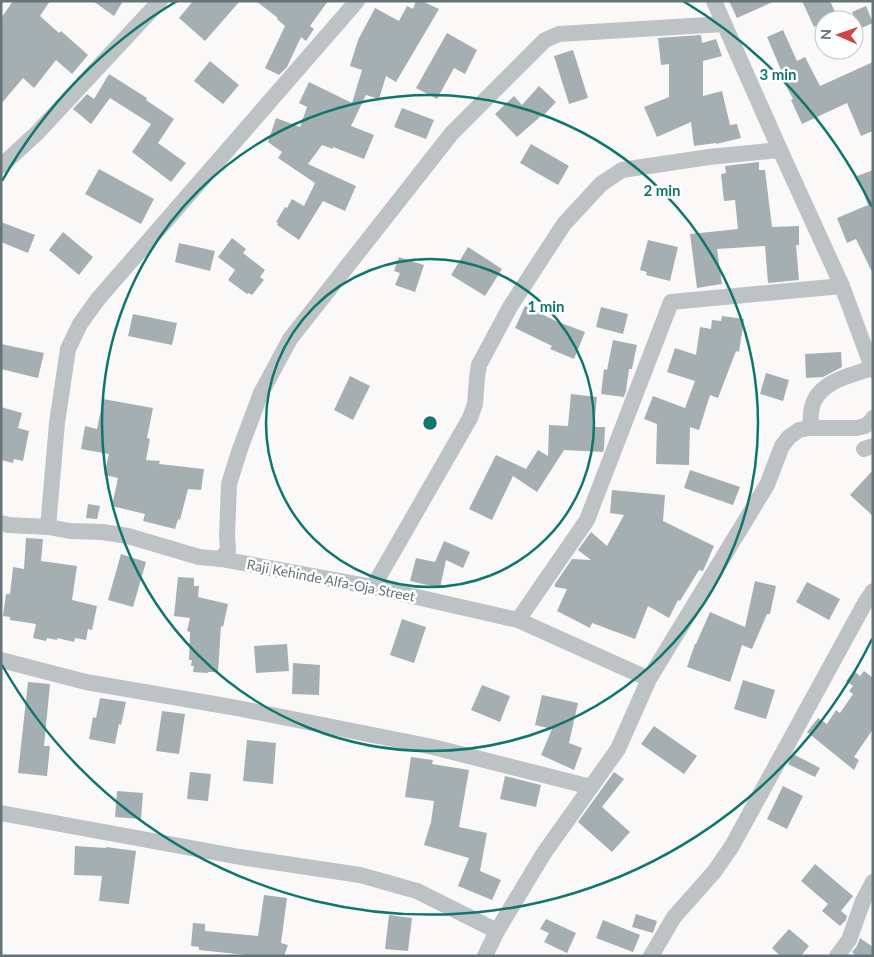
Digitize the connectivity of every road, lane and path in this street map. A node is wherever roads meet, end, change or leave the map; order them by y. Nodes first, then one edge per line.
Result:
1 (160, 1) edge
2 (357, 1) edge
3 (714, 1) edge
4 (724, 24) junction
5 (780, 150) junction
6 (1, 166) edge
7 (842, 286) junction
8 (872, 369) edge
9 (873, 418) edge
10 (810, 428) junction
11 (1, 523) edge
12 (48, 527) junction
13 (221, 559) junction
14 (373, 587) junction
15 (873, 591) edge
16 (518, 620) junction
17 (1, 660) edge
18 (650, 679) junction
19 (591, 787) junction
20 (1, 813) edge
21 (873, 882) edge
22 (497, 931) junction
23 (485, 956) edge
24 (651, 956) edge
25 (837, 956) edge

1 - 6 street
2 - 12 street
3 - 4 street
4 - 5 street
4 - 13 street
5 - 7 street
5 - 14 street
7 - 8 street
7 - 16 street
8 - 10 street
9 - 10 street
10 - 18 street
11 - 12 street, Raji Kehinde Alfa-Oja Street
12 - 13 street, Raji Kehinde Alfa-Oja Street
13 - 14 street, Raji Kehinde Alfa-Oja Street
14 - 16 street, Raji Kehinde Alfa-Oja Street
15 - 24 street
16 - 18 street, Raji Kehinde Alfa-Oja Street
17 - 19 street
18 - 19 street
19 - 22 street
20 - 22 street
21 - 25 street
22 - 23 street

